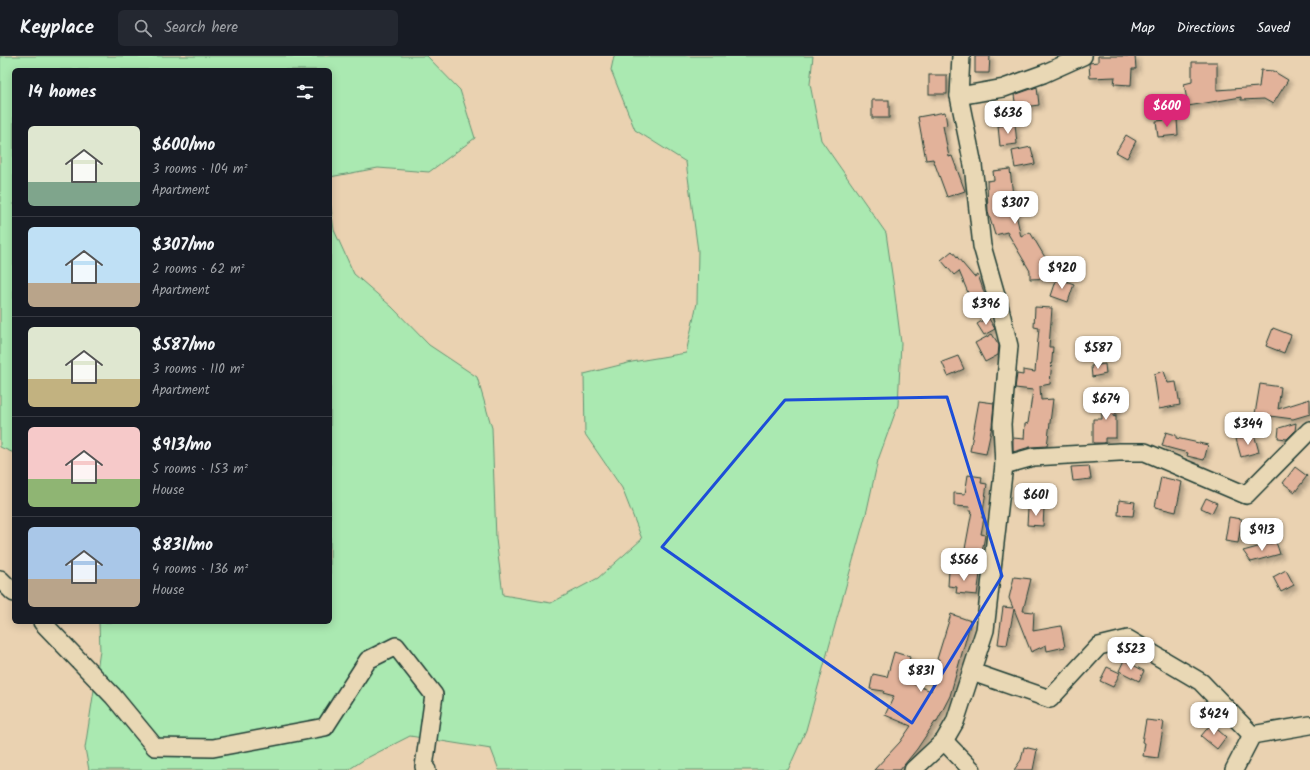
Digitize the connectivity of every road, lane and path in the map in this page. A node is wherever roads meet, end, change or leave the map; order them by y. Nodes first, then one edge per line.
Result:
1 (961, 56) edge
2 (1083, 56) edge
3 (959, 96) junction
4 (1310, 430) edge
5 (1004, 465) junction
6 (0, 579) edge
7 (12, 591) edge
8 (44, 624) edge
9 (972, 672) junction
10 (1310, 724) edge
11 (1252, 735) junction
12 (944, 741) junction
13 (426, 770) edge
14 (913, 770) edge
15 (972, 770) edge
16 (1234, 770) edge

1 - 3 street
2 - 3 street
3 - 5 street
4 - 5 street
5 - 9 street
6 - 7 street
8 - 13 street
9 - 11 street
9 - 12 street
10 - 11 street
11 - 16 street
12 - 14 street
12 - 15 street

